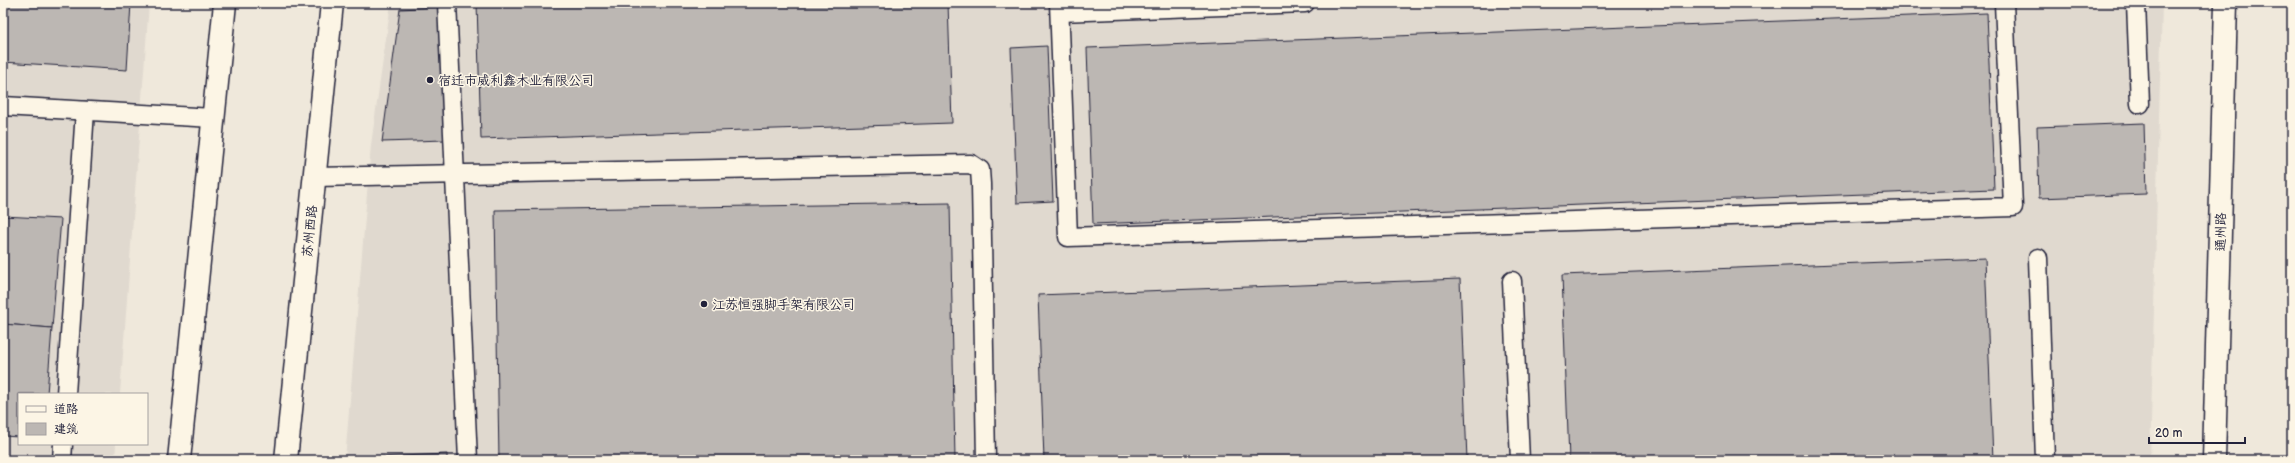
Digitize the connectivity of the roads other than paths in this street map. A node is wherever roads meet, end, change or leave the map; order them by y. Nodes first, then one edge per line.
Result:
1 (225, 3) edge
2 (332, 3) edge
3 (446, 3) edge
4 (1305, 3) edge
5 (2004, 3) edge
6 (2136, 3) edge
7 (2226, 3) edge
8 (1060, 7) edge
9 (2140, 104) dead end
10 (3, 106) edge
11 (85, 110) junction
12 (213, 118) junction
13 (455, 174) junction
14 (314, 177) junction
15 (2038, 258) dead end
16 (1512, 281) dead end
17 (66, 393) edge
18 (63, 445) edge
19 (62, 460) edge
20 (179, 460) edge
21 (286, 460) edge
22 (468, 460) edge
23 (986, 460) edge
24 (1520, 460) edge
25 (2045, 460) edge
26 (2214, 460) edge

1 - 12 main road
2 - 14 main road, 苏州西路
3 - 13 lane
4 - 8 lane
5 - 8 lane
6 - 9 lane
7 - 26 main road, 通州路
10 - 11 lane
11 - 12 lane
11 - 17 lane
12 - 20 main road
13 - 14 lane
13 - 22 lane
13 - 23 lane
14 - 21 main road, 苏州西路
15 - 25 lane
16 - 24 lane
18 - 19 lane

